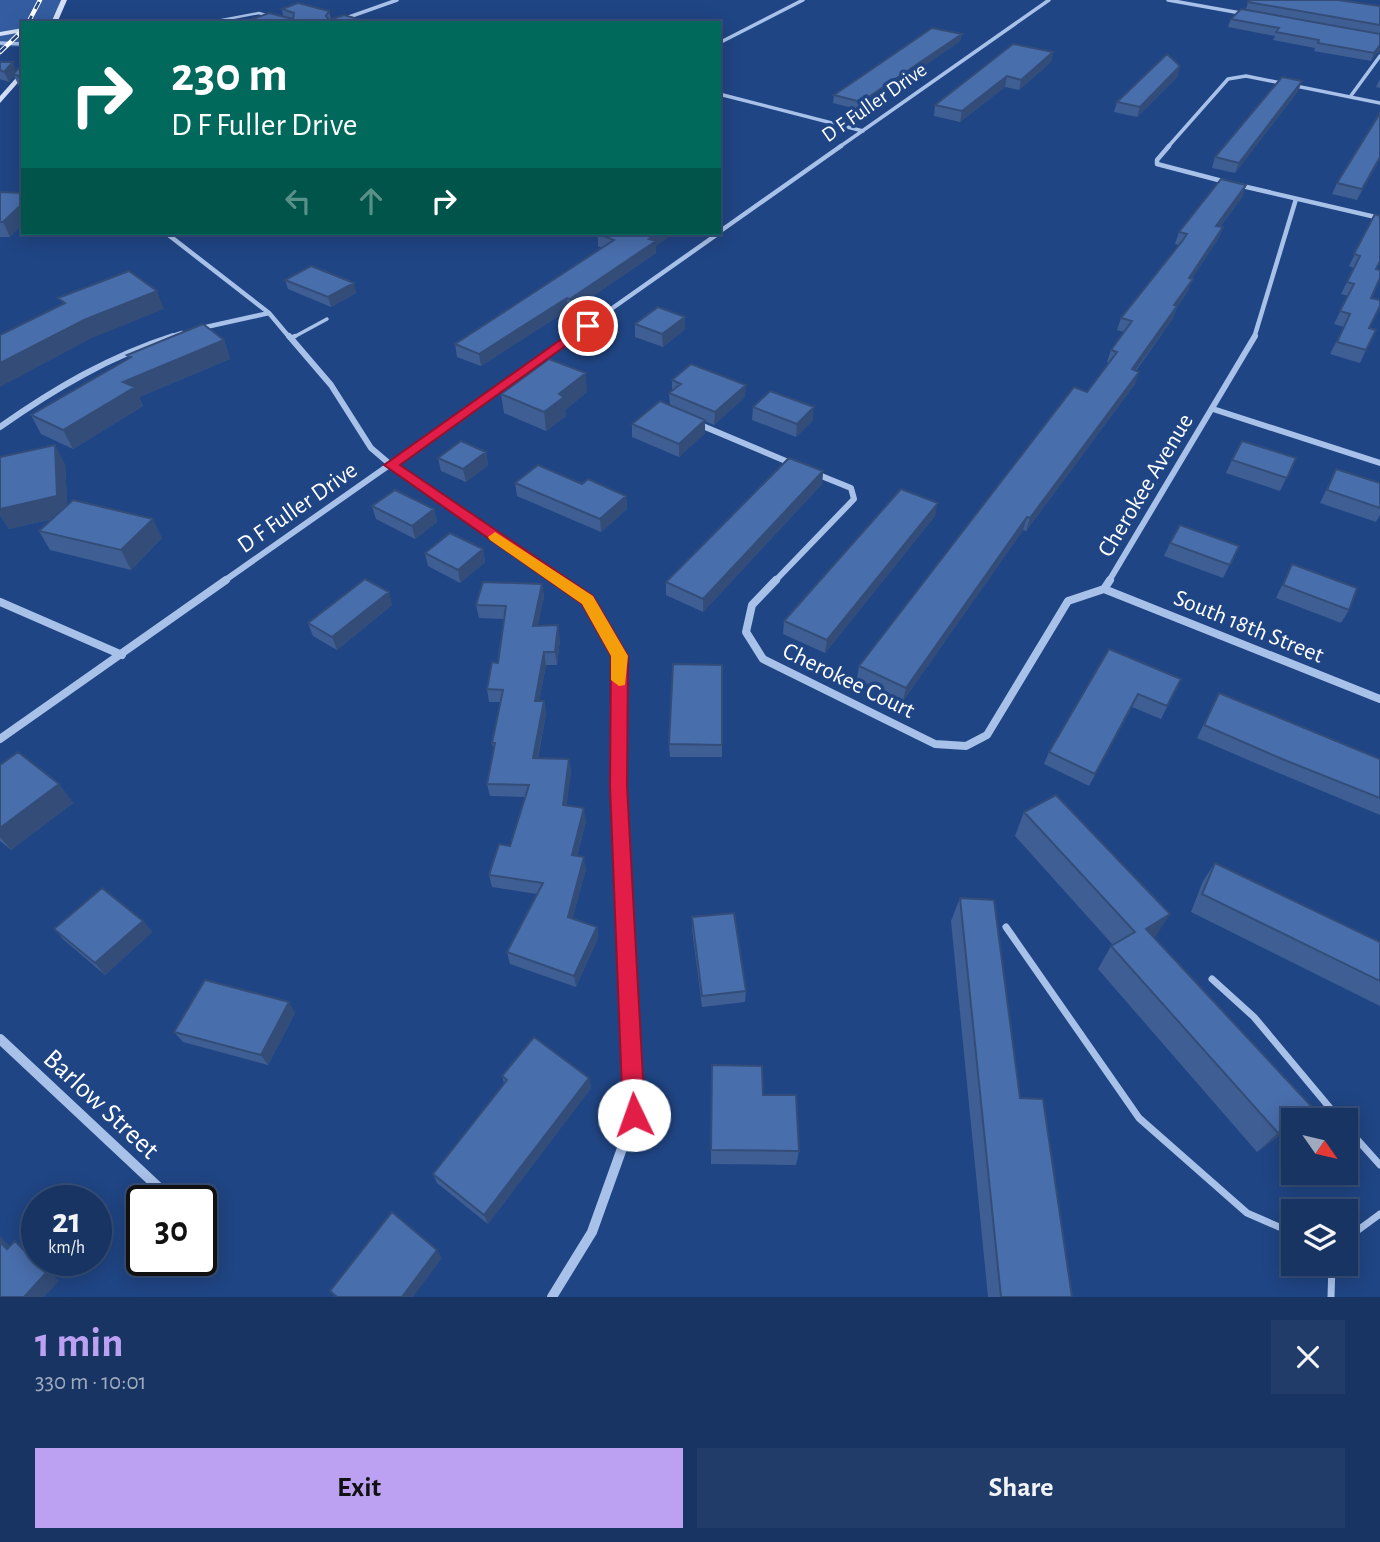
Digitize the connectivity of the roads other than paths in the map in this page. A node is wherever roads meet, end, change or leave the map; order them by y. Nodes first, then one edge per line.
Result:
1 (64, 0) edge
2 (397, 0) edge
3 (803, 0) edge
4 (1049, 0) edge
5 (1168, 0) edge
6 (1247, 14) edge
7 (270, 16) edge
8 (55, 21) edge
9 (217, 21) edge
10 (338, 21) edge
11 (21, 30) edge
12 (0, 34) edge
13 (721, 42) edge
14 (0, 43) edge
15 (21, 44) edge
16 (1380, 56) edge
17 (21, 75) edge
18 (721, 95) edge
19 (1350, 97) junction
20 (0, 101) edge
21 (1380, 103) edge
22 (863, 131) junction
23 (1296, 199) junction
24 (1380, 218) edge
25 (721, 232) edge
26 (169, 235) edge
27 (716, 235) edge
28 (269, 313) junction
29 (327, 319) dead end
30 (290, 338) junction
31 (1213, 410) junction
32 (692, 422) edge
33 (0, 427) edge
34 (1380, 463) edge
35 (391, 465) junction
36 (1104, 589) junction
37 (0, 601) edge
38 (122, 654) junction
39 (1380, 699) edge
40 (0, 739) edge
41 (967, 746) joint
42 (1006, 927) dead end
43 (1213, 979) dead end
44 (0, 1039) edge
45 (1330, 1108) edge
46 (1358, 1140) edge
47 (1380, 1165) edge
48 (156, 1185) edge
49 (1380, 1213) edge
50 (1281, 1228) edge
51 (1358, 1230) edge
52 (1332, 1276) edge
53 (552, 1297) edge
54 (1331, 1297) edge

1 - 8 street
2 - 10 street
3 - 13 street
4 - 22 street, D F Fuller Drive
5 - 6 street
7 - 9 lane
11 - 12 street
14 - 15 street
16 - 19 street
17 - 20 street
18 - 22 street
19 - 21 street
19 - 23 street
22 - 25 street, D F Fuller Drive
23 - 24 street
23 - 31 street, Cherokee Avenue
26 - 28 street
27 - 35 street, D F Fuller Drive
28 - 30 street
28 - 33 street
29 - 30 lane
30 - 35 street
31 - 34 street
31 - 36 street, Cherokee Avenue
32 - 41 street, Cherokee Court
35 - 38 street, D F Fuller Drive
35 - 53 street
36 - 39 street, South 18th Street
36 - 41 street, Cherokee Avenue
37 - 38 street
38 - 40 street, D F Fuller Drive
42 - 50 lane
43 - 45 lane
44 - 48 street, Barlow Street
46 - 47 lane
49 - 51 lane
52 - 54 lane

